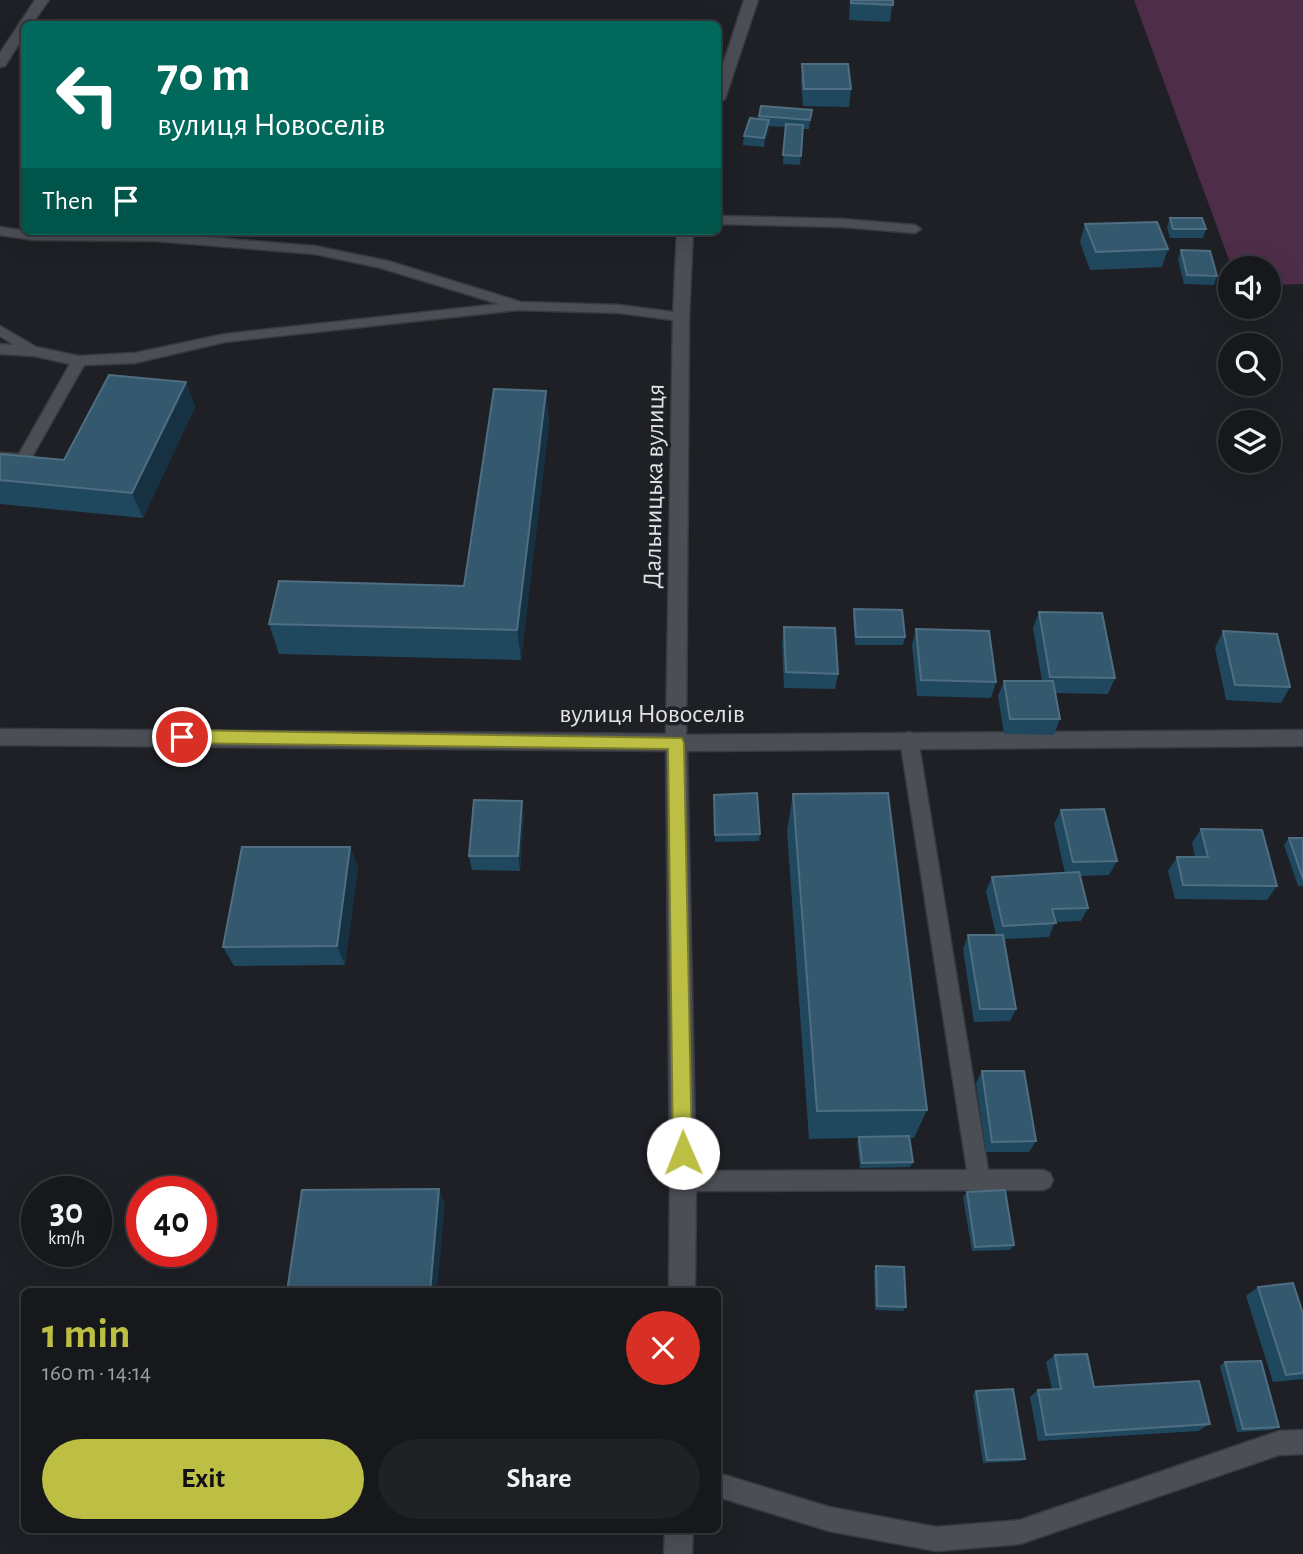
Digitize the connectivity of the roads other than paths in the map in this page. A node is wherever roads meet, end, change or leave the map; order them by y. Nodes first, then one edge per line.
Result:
1 (41, 0) edge
2 (751, 0) edge
3 (28, 21) edge
4 (21, 32) edge
5 (0, 63) edge
6 (721, 90) edge
7 (721, 220) edge
8 (915, 229) dead end
9 (0, 231) edge
10 (21, 234) edge
11 (27, 235) edge
12 (685, 235) edge
13 (520, 306) junction
14 (681, 317) junction
15 (0, 330) edge
16 (0, 349) edge
17 (34, 352) junction
18 (79, 361) junction
19 (0, 458) edge
20 (0, 737) edge
21 (1303, 738) edge
22 (909, 739) junction
23 (676, 743) junction
24 (979, 1179) junction
25 (1043, 1180) dead end
26 (683, 1181) junction
27 (682, 1288) edge
28 (1303, 1442) edge
29 (721, 1486) edge
30 (679, 1533) edge
31 (678, 1554) edge

1 - 3 street
2 - 6 street
4 - 5 street
7 - 8 lane
9 - 10 lane
11 - 13 lane
12 - 14 street, Дальницька вулиця
13 - 14 lane
13 - 18 lane
14 - 23 street, Дальницька вулиця
15 - 17 lane
16 - 17 lane
17 - 18 lane
18 - 19 lane
20 - 23 street, вулиця Новоселів
21 - 22 street, вулиця Новоселів
22 - 23 street, вулиця Новоселів
22 - 24 lane
23 - 26 street, Дальницька вулиця
24 - 25 lane
24 - 26 lane
26 - 27 street, Дальницька вулиця
28 - 29 lane
30 - 31 street

